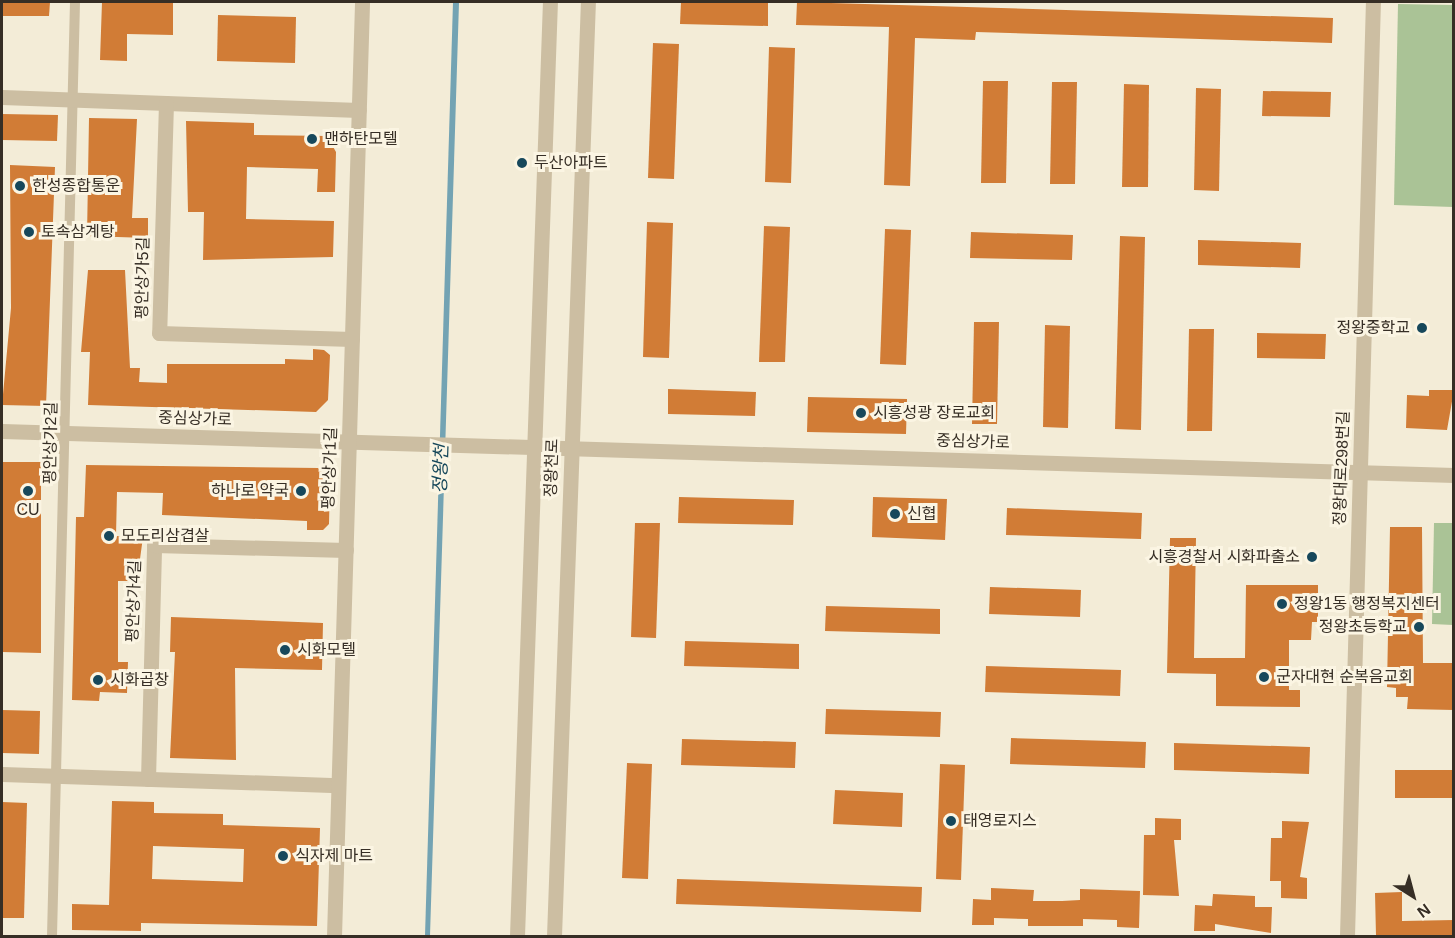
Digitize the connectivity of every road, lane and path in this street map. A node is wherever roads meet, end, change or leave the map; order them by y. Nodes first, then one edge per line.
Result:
1 (75, 2) edge
2 (362, 2) edge
3 (550, 2) edge
4 (588, 2) edge
5 (1373, 2) edge
6 (2, 97) edge
7 (73, 99) junction
8 (165, 103) junction
9 (358, 110) junction
10 (352, 339) junction
11 (2, 431) edge
12 (66, 433) junction
13 (349, 441) junction
14 (534, 447) junction
15 (571, 448) junction
16 (1360, 472) junction
17 (1454, 475) edge
18 (346, 550) junction
19 (2, 774) edge
20 (58, 776) junction
21 (148, 779) junction
22 (339, 785) junction
23 (52, 936) edge
24 (334, 936) edge
25 (517, 936) edge
26 (554, 936) edge
27 (1347, 936) edge

1 - 7 street, 평안상가2길
2 - 9 street, 평안상가1길
3 - 14 street, 정왕천로
4 - 15 street, 정왕천로
5 - 16 street, 정왕대로298번길
6 - 7 street
7 - 8 street
7 - 12 street, 평안상가2길
8 - 9 street
8 - 10 street, 평안상가5길
9 - 10 street, 평안상가1길
10 - 13 street, 평안상가1길
11 - 12 street, 중심상가로
12 - 13 street, 중심상가로
12 - 20 street, 평안상가2길
13 - 14 street, 중심상가로
13 - 18 street, 평안상가1길
14 - 15 street, 중심상가로
14 - 25 street, 정왕천로
15 - 16 street, 중심상가로
15 - 26 street, 정왕천로
16 - 17 street, 중심상가로
16 - 27 street, 정왕대로298번길
18 - 21 street, 평안상가4길
18 - 22 street, 평안상가1길
19 - 20 street
20 - 21 street
20 - 23 street, 평안상가2길
21 - 22 street
22 - 24 street, 평안상가1길

